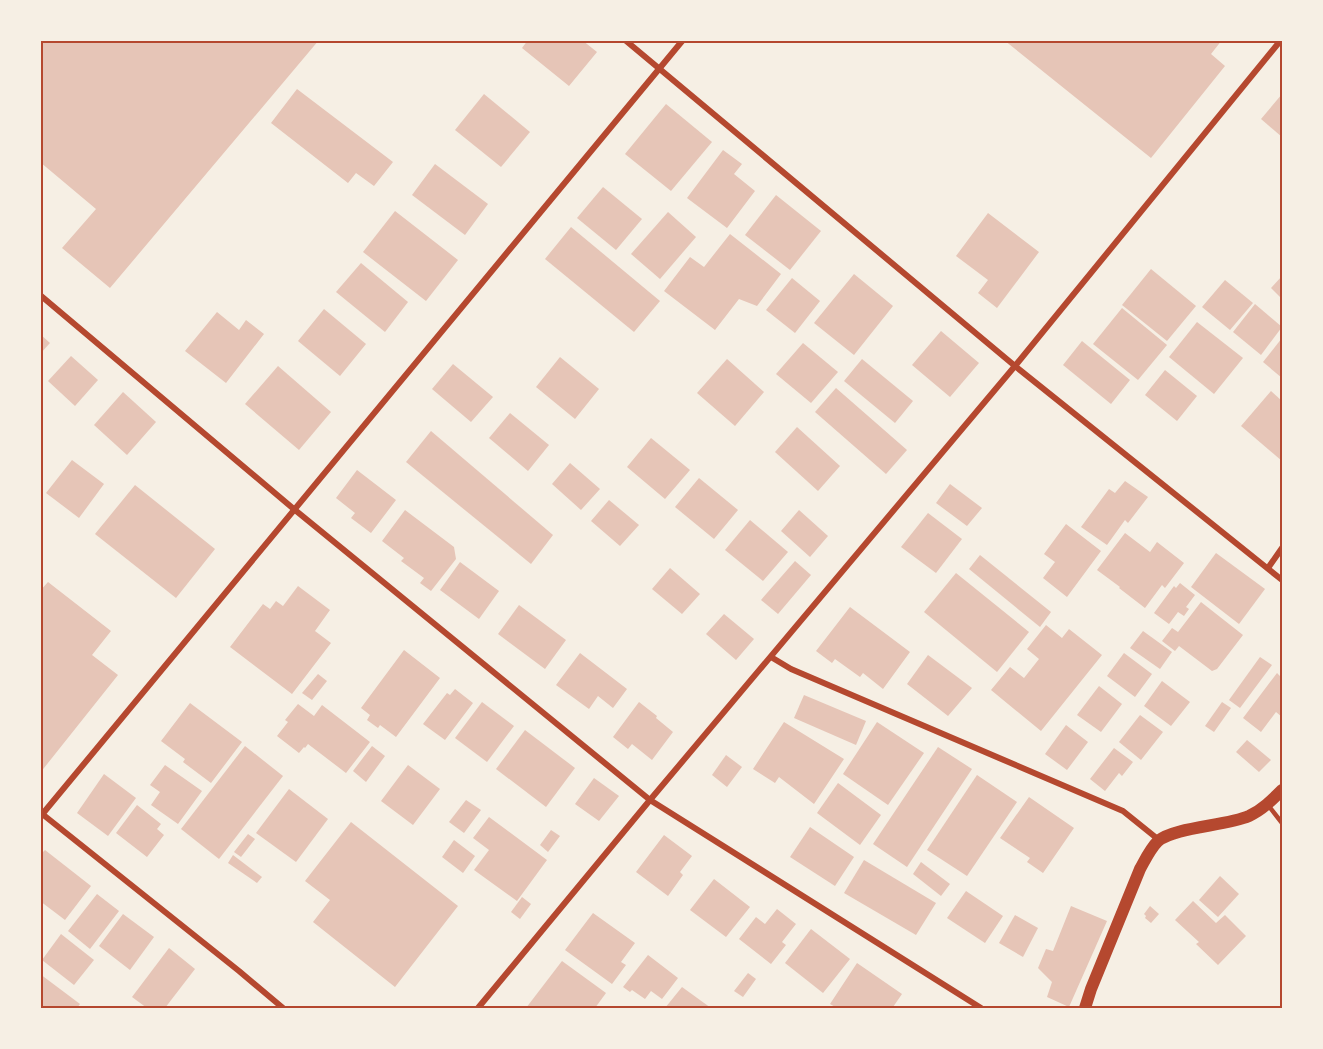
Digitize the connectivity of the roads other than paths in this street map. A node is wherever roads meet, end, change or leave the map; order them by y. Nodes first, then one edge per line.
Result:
1 (625, 40) edge
2 (682, 40) edge
3 (1281, 40) edge
4 (659, 69) junction
5 (40, 295) edge
6 (1015, 366) junction
7 (295, 510) junction
8 (1282, 548) edge
9 (1268, 568) junction
10 (1282, 580) edge
11 (771, 657) junction
12 (1282, 790) edge
13 (650, 800) junction
14 (1268, 805) junction
15 (41, 815) edge
16 (1282, 823) edge
17 (1160, 840) junction
18 (283, 1008) edge
19 (478, 1008) edge
20 (981, 1008) edge
21 (1085, 1008) edge

1 - 4 street
2 - 4 street
3 - 6 street
4 - 6 street
4 - 7 street
5 - 7 street
6 - 9 street
6 - 11 street
7 - 13 street
7 - 15 street
8 - 9 street
9 - 10 street
11 - 13 street
11 - 17 street
12 - 14 main road
13 - 19 street
13 - 20 street
14 - 16 lane
14 - 17 main road
15 - 18 street
17 - 21 main road

